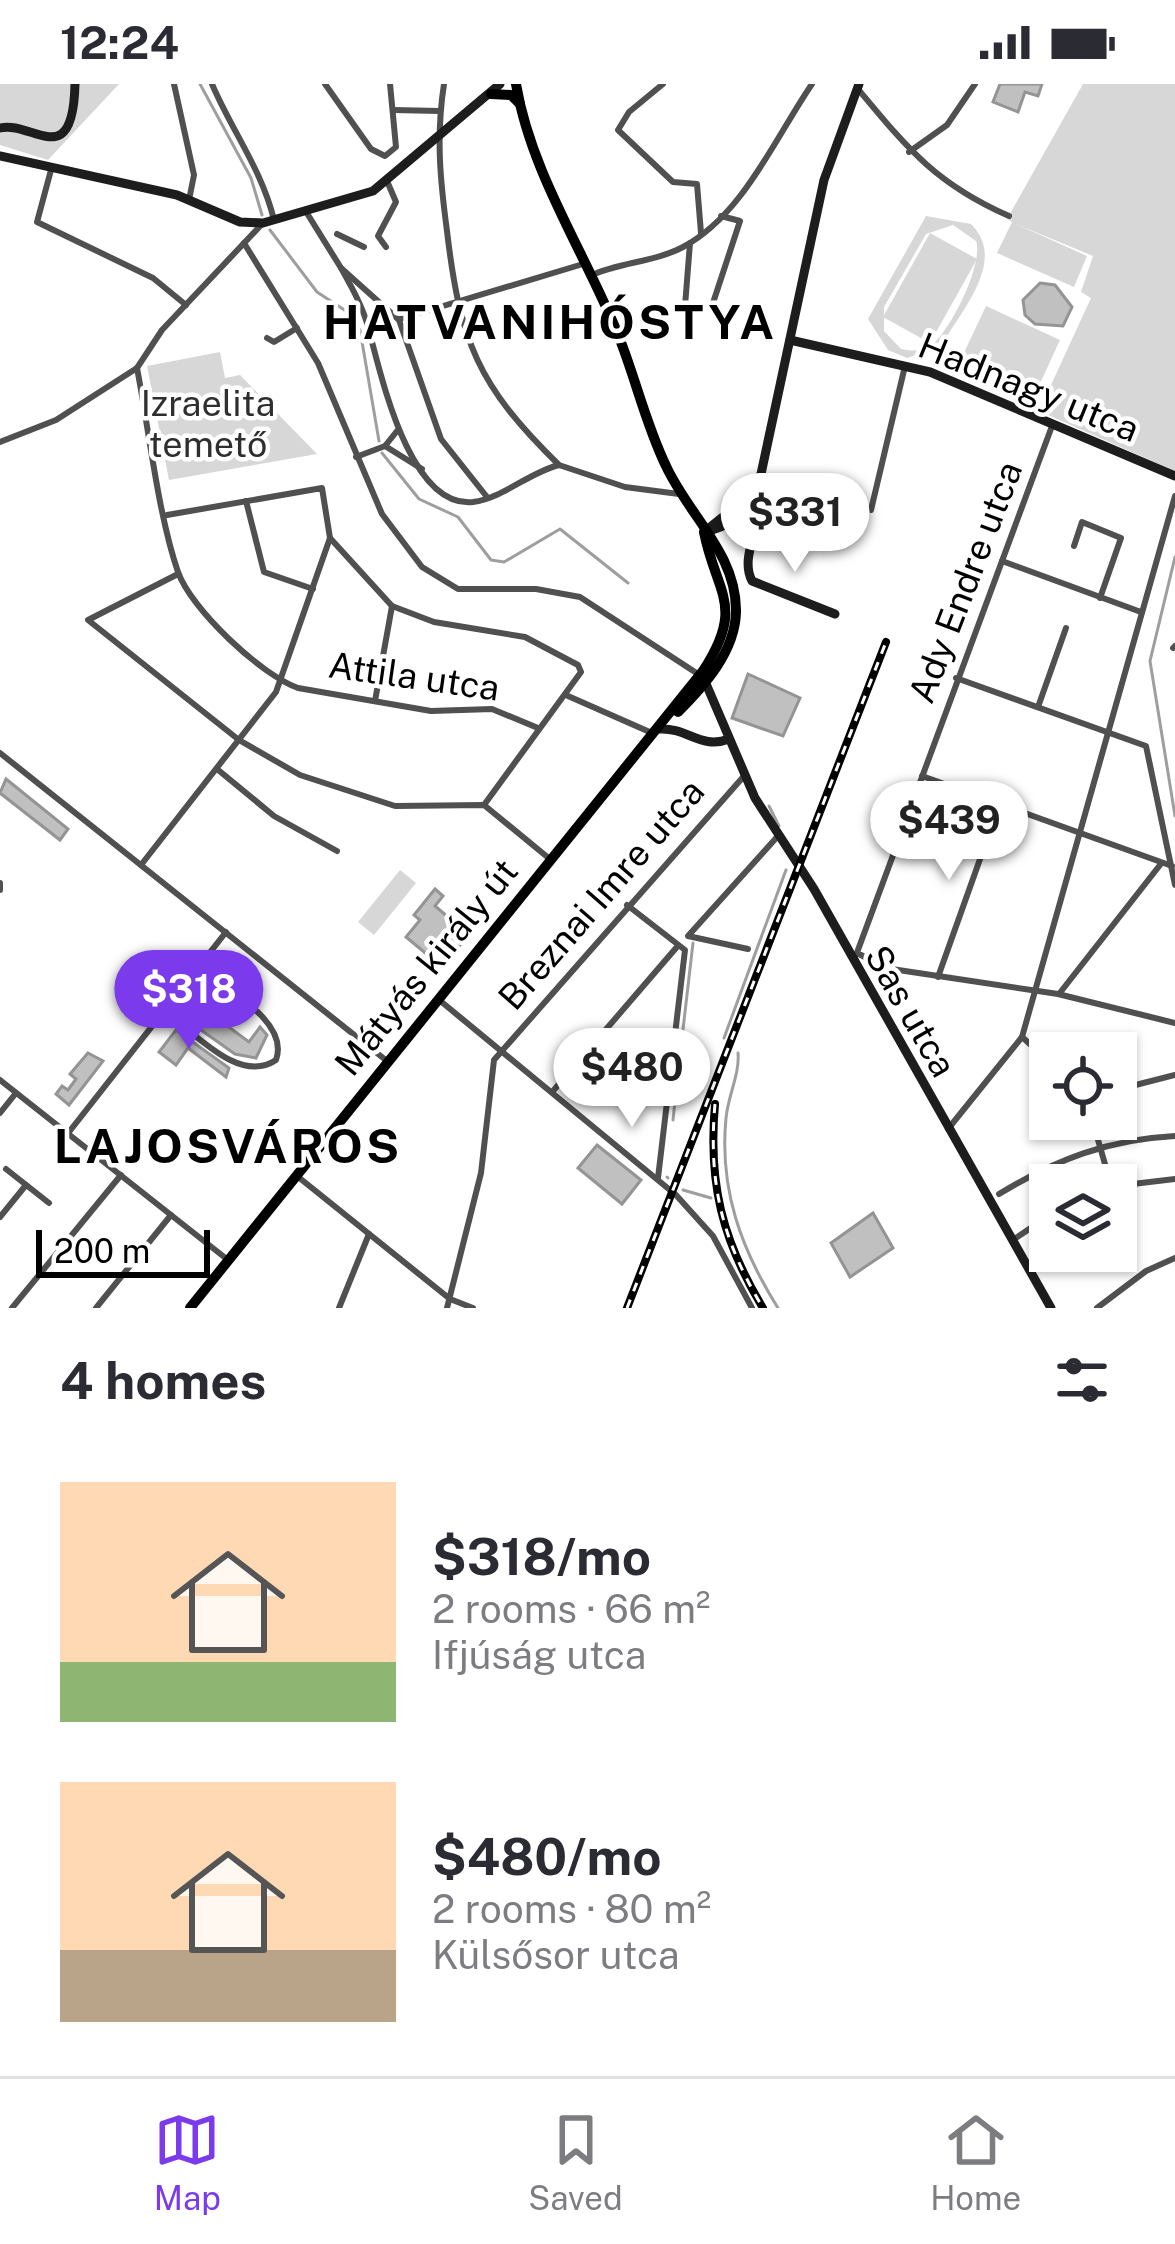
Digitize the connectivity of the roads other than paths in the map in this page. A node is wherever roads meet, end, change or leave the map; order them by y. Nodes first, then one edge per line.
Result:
1 (75, 84) edge
2 (174, 84) edge
3 (212, 84) edge
4 (325, 84) edge
5 (390, 84) edge
6 (444, 84) edge
7 (516, 84) edge
8 (663, 84) edge
9 (812, 84) edge
10 (975, 84) edge
11 (858, 86) edge
12 (496, 89) edge
13 (520, 104) junction
14 (393, 110) junction
15 (440, 111) junction
16 (459, 120) junction
17 (0, 128) edge
18 (436, 137) junction
19 (909, 152) junction
20 (0, 156) edge
21 (51, 170) junction
22 (387, 181) junction
23 (189, 200) junction
24 (305, 211) junction
25 (722, 216) junction
26 (1009, 216) dead end
27 (258, 222) junction
28 (701, 233) junction
29 (337, 234) dead end
30 (248, 242) junction
31 (690, 243) junction
32 (364, 247) dead end
33 (386, 247) dead end
34 (340, 268) junction
35 (589, 269) junction
36 (456, 304) junction
37 (186, 305) junction
38 (711, 309) dead end
39 (399, 320) junction
40 (297, 328) junction
41 (690, 333) dead end
42 (266, 338) dead end
43 (790, 340) junction
44 (905, 365) junction
45 (137, 368) junction
46 (1054, 423) junction
47 (397, 430) junction
48 (0, 442) edge
49 (385, 446) junction
50 (356, 457) junction
51 (559, 465) junction
52 (423, 470) junction
53 (668, 472) junction
54 (1175, 476) edge
55 (652, 491) junction
56 (1175, 496) edge
57 (487, 497) junction
58 (750, 497) junction
59 (683, 498) junction
60 (246, 501) junction
61 (167, 515) junction
62 (726, 522) junction
63 (704, 532) junction
64 (330, 538) junction
65 (752, 539) junction
66 (1073, 545) dead end
67 (722, 554) junction
68 (1002, 561) junction
69 (178, 574) junction
70 (313, 589) junction
71 (1100, 598) junction
72 (392, 606) junction
73 (1141, 613) junction
74 (836, 614) dead end
75 (1066, 628) dead end
76 (711, 659) junction
77 (686, 665) junction
78 (703, 678) junction
79 (956, 678) junction
80 (281, 682) junction
81 (568, 696) junction
82 (376, 701) junction
83 (1037, 707) junction
84 (664, 725) junction
85 (538, 728) junction
86 (1107, 732) junction
87 (728, 739) junction
88 (239, 740) junction
89 (0, 753) edge
90 (217, 769) junction
91 (744, 776) junction
92 (922, 776) junction
93 (1000, 803) junction
94 (484, 805) junction
95 (1079, 832) junction
96 (777, 837) junction
97 (337, 851) dead end
98 (551, 860) junction
99 (141, 865) junction
100 (1160, 865) junction
101 (1172, 866) junction
102 (1175, 885) edge
103 (627, 905) junction
104 (226, 932) junction
105 (681, 949) junction
106 (748, 949) dead end
107 (856, 957) junction
108 (198, 968) junction
109 (938, 977) junction
110 (1034, 992) junction
111 (1058, 994) junction
112 (438, 999) junction
113 (165, 1010) junction
114 (1175, 1023) edge
115 (1022, 1037) junction
116 (1029, 1043) edge
117 (500, 1050) junction
118 (388, 1062) junction
119 (1175, 1075) edge
120 (0, 1080) edge
121 (1137, 1085) edge
122 (553, 1091) junction
123 (16, 1093) junction
124 (0, 1113) edge
125 (947, 1129) junction
126 (68, 1133) junction
127 (1175, 1136) edge
128 (1098, 1140) edge
129 (1100, 1146) junction
130 (1106, 1164) edge
131 (7, 1169) dead end
132 (121, 1175) junction
133 (297, 1177) junction
134 (658, 1178) junction
135 (1175, 1180) edge
136 (1137, 1183) edge
137 (26, 1185) junction
138 (999, 1194) dead end
139 (49, 1203) dead end
140 (171, 1215) junction
141 (0, 1217) edge
142 (1029, 1229) edge
143 (369, 1234) junction
144 (1010, 1241) junction
145 (1175, 1258) edge
146 (229, 1261) junction
147 (448, 1304) edge
148 (12, 1308) edge
149 (96, 1308) edge
150 (190, 1308) edge
151 (339, 1308) edge
152 (473, 1308) edge
153 (752, 1308) edge
154 (1051, 1308) edge
155 (1097, 1308) edge

1 - 17 main road
2 - 23 street
3 - 27 street
4 - 14 street
5 - 14 street
6 - 15 street
7 - 13 main road
8 - 28 street
9 - 25 street
10 - 19 street
11 - 19 street
11 - 43 main road
12 - 13 main road
12 - 16 main road
13 - 35 main road
14 - 15 street
15 - 16 street
15 - 18 street
16 - 18 main road
18 - 22 main road
18 - 36 street
19 - 26 street
20 - 21 main road
21 - 23 main road
21 - 37 street
22 - 24 main road
22 - 33 street
23 - 27 main road
24 - 27 main road
24 - 34 street
25 - 28 street
25 - 38 street
27 - 30 street
27 - 30 street
28 - 31 street
29 - 32 street
30 - 37 street
30 - 40 street
31 - 35 street
31 - 41 street
34 - 39 street
34 - 47 street
35 - 36 street
35 - 53 main road
36 - 39 street
36 - 51 street
37 - 45 street
39 - 57 street
40 - 42 street
40 - 50 street
43 - 44 main road, Hadnagy utca
43 - 58 main road
44 - 46 main road, Hadnagy utca
44 - 58 street
45 - 48 street
45 - 61 street, Attila utca
46 - 54 main road, Hadnagy utca
46 - 68 street, Ady Endre utca
47 - 49 street
47 - 52 street
49 - 50 street
49 - 52 street
50 - 77 street
51 - 55 street
51 - 57 street
52 - 57 street
53 - 55 street
53 - 59 main road
55 - 59 street
56 - 73 street
58 - 62 main road
58 - 65 main road
59 - 62 main road
59 - 63 main road
60 - 61 street
60 - 64 street
60 - 70 street
61 - 69 street, Attila utca
62 - 63 main road
62 - 65 main road
62 - 67 main road
63 - 67 main road, Mátyás király út
63 - 76 main road, Mátyás király út
64 - 70 street
64 - 72 street
65 - 74 main road
66 - 71 street
67 - 78 main road, Mátyás király út
68 - 71 street
68 - 79 street, Ady Endre utca
69 - 80 street, Attila utca
69 - 88 street
70 - 80 street
71 - 73 street
72 - 81 street
72 - 82 street
73 - 86 street
75 - 83 street
76 - 77 street
76 - 78 main road, Mátyás király út
77 - 78 street
78 - 84 main road, Mátyás király út
78 - 87 main road, Sas utca
79 - 83 street
79 - 92 street, Ady Endre utca
80 - 82 street, Attila utca
80 - 88 street
81 - 84 street
81 - 85 street
82 - 85 street, Attila utca
83 - 86 street
84 - 87 main road
84 - 98 main road, Mátyás király út
85 - 94 street
86 - 95 street
86 - 101 street
87 - 91 main road, Sas utca
88 - 90 street
88 - 94 street
89 - 99 street
90 - 97 street
90 - 99 street
91 - 96 main road, Sas utca
91 - 103 street, Breznai Imre utca
92 - 93 street
92 - 107 street, Ady Endre utca
93 - 95 street
93 - 109 street
94 - 98 street
95 - 100 street
95 - 110 street
96 - 106 street
96 - 107 main road, Sas utca
98 - 112 main road, Mátyás király út
99 - 104 street
100 - 101 street
100 - 111 street
101 - 102 street
103 - 105 street
103 - 117 street, Breznai Imre utca
104 - 108 street
104 - 118 street
105 - 122 street
105 - 134 street
107 - 109 street
107 - 125 main road, Sas utca
108 - 113 street
108 - 113 street
109 - 110 street
110 - 111 street
110 - 115 street
111 - 114 street
112 - 117 street
112 - 118 main road, Mátyás király út
113 - 126 street
115 - 116 street
115 - 125 street
117 - 122 street
117 - 147 street
118 - 133 main road, Mátyás király út
119 - 121 street
120 - 123 street
122 - 134 street
123 - 124 street
123 - 126 street
125 - 144 main road, Sas utca
126 - 132 street
127 - 129 street
128 - 129 street
129 - 130 street
129 - 138 street
131 - 137 street
132 - 140 street
132 - 148 street
133 - 143 street
133 - 146 main road, Mátyás király út
134 - 153 street
135 - 136 street
137 - 139 street
137 - 141 street
140 - 146 street
140 - 149 street
142 - 144 street
143 - 147 street
143 - 151 street
144 - 154 main road, Sas utca
145 - 155 street
146 - 150 main road, Mátyás király út
147 - 152 street

